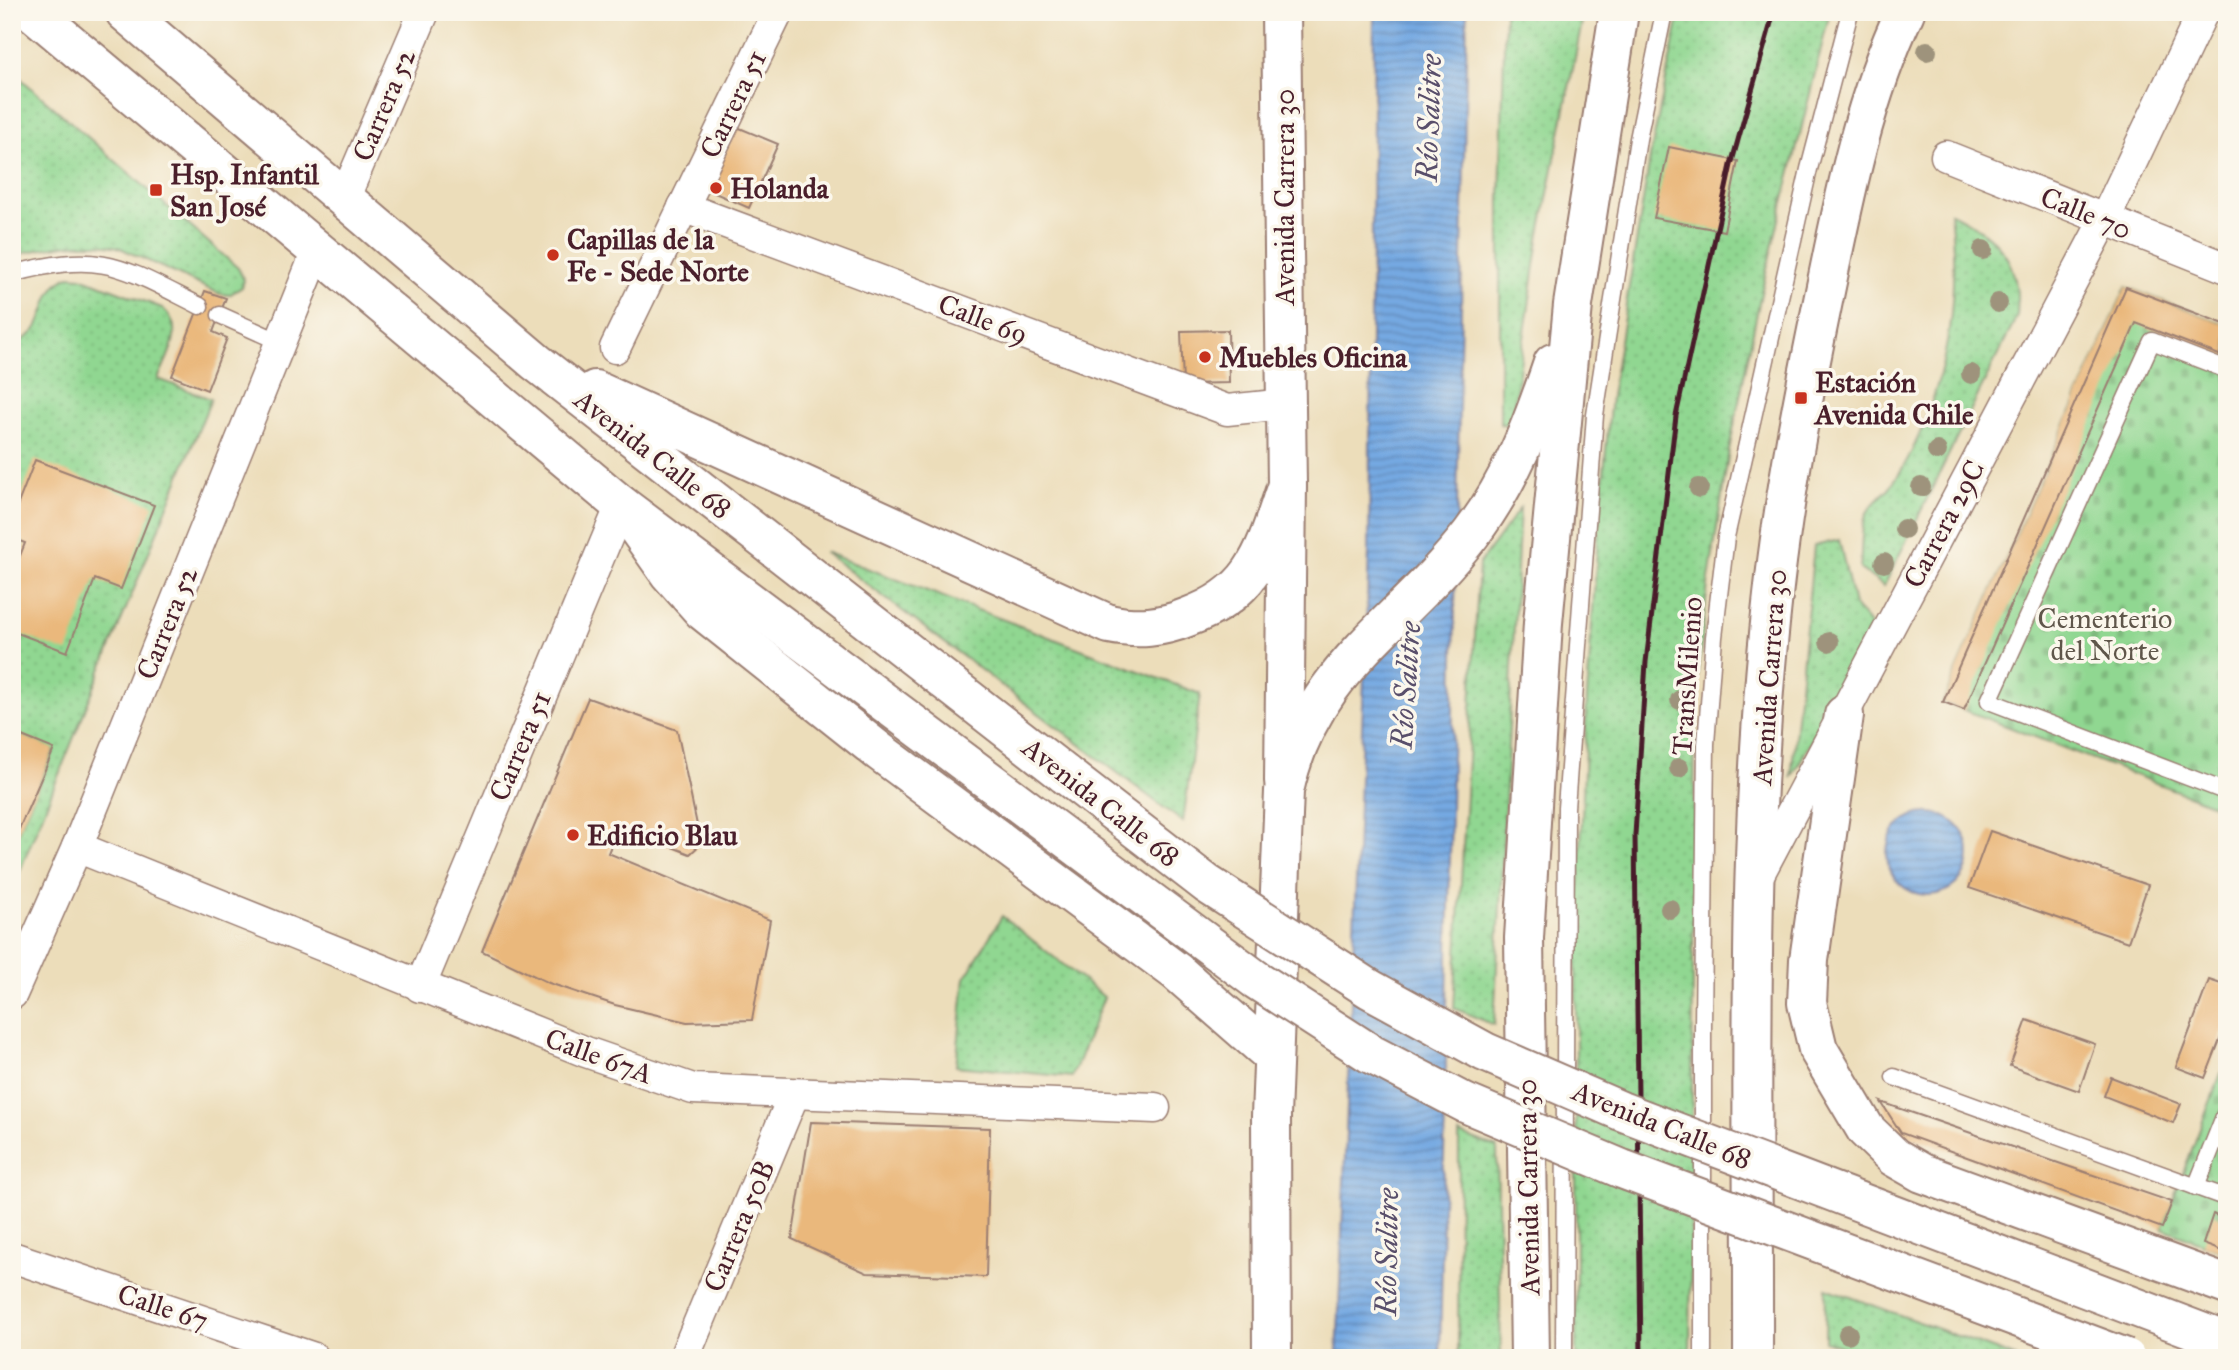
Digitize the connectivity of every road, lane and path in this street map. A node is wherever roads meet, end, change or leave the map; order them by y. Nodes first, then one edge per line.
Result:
1 (33, 12) edge
2 (125, 12) edge
3 (425, 12) edge
4 (778, 12) edge
5 (1619, 12) edge
6 (1664, 12) edge
7 (1850, 12) edge
8 (1905, 12) edge
9 (2203, 12) edge
10 (1281, 15) edge
11 (1946, 156) dead end
12 (344, 199) junction
13 (683, 207) junction
14 (2104, 221) junction
15 (317, 251) junction
16 (2227, 268) edge
17 (12, 274) edge
18 (1573, 304) junction
19 (200, 306) dead end
20 (220, 315) dead end
21 (280, 342) junction
22 (615, 348) dead end
23 (536, 362) junction
24 (2227, 370) edge
25 (1285, 404) junction
26 (1287, 485) junction
27 (621, 505) junction
28 (1844, 715) junction
29 (1284, 790) junction
30 (2227, 792) edge
31 (77, 847) junction
32 (1755, 882) junction
33 (420, 987) junction
34 (12, 994) edge
35 (1273, 1056) junction
36 (1894, 1077) dead end
37 (794, 1094) junction
38 (1155, 1108) dead end
39 (2227, 1109) edge
40 (2196, 1187) junction
41 (2227, 1198) edge
42 (12, 1257) edge
43 (2227, 1285) edge
44 (2227, 1342) edge
45 (263, 1350) edge
46 (314, 1358) edge
47 (684, 1358) edge
48 (1272, 1358) edge
49 (1530, 1358) edge
50 (1564, 1358) edge
51 (1703, 1358) edge
52 (1753, 1358) edge
53 (2126, 1358) edge

1 - 15 main road, Avenida Calle 68
2 - 12 main road, Avenida Calle 68
3 - 12 street, Carrera 52
4 - 13 street, Carrera 51
5 - 18 main road, Avenida Carrera 30
6 - 50 lane
7 - 51 lane, TransMilenio
8 - 32 main road, Avenida Carrera 30
9 - 14 street, Carrera 29C
10 - 25 main road, Avenida Carrera 30
11 - 14 street, Calle 70
12 - 23 main road, Avenida Calle 68
13 - 22 street, Carrera 51
13 - 25 street, Calle 69
14 - 16 street, Calle 70
14 - 28 street, Carrera 29C
15 - 21 street, Carrera 52
15 - 27 main road, Avenida Calle 68
17 - 19 lane
18 - 29 main road, Avenida Carrera 30
18 - 49 main road, Avenida Carrera 30
20 - 21 lane
21 - 31 street, Carrera 52
23 - 26 main road
23 - 44 main road, Avenida Calle 68, bridge
24 - 30 lane
25 - 26 main road, Avenida Carrera 30
26 - 29 main road, Avenida Carrera 30
27 - 33 street, Carrera 51
27 - 35 main road
27 - 53 main road, Avenida Calle 68, bridge
28 - 32 street, Carrera 29C
28 - 43 main road
29 - 35 main road, Avenida Carrera 30
31 - 33 street, Calle 67A
31 - 34 street, Carrera 52
32 - 52 main road, Avenida Carrera 30
33 - 37 street, Calle 67A
35 - 48 main road, Avenida Carrera 30
36 - 40 lane
37 - 38 street, Calle 67A
37 - 47 street, Carrera 50B
39 - 40 lane
40 - 41 lane
42 - 45 street, Calle 67
45 - 46 street, Calle 67

